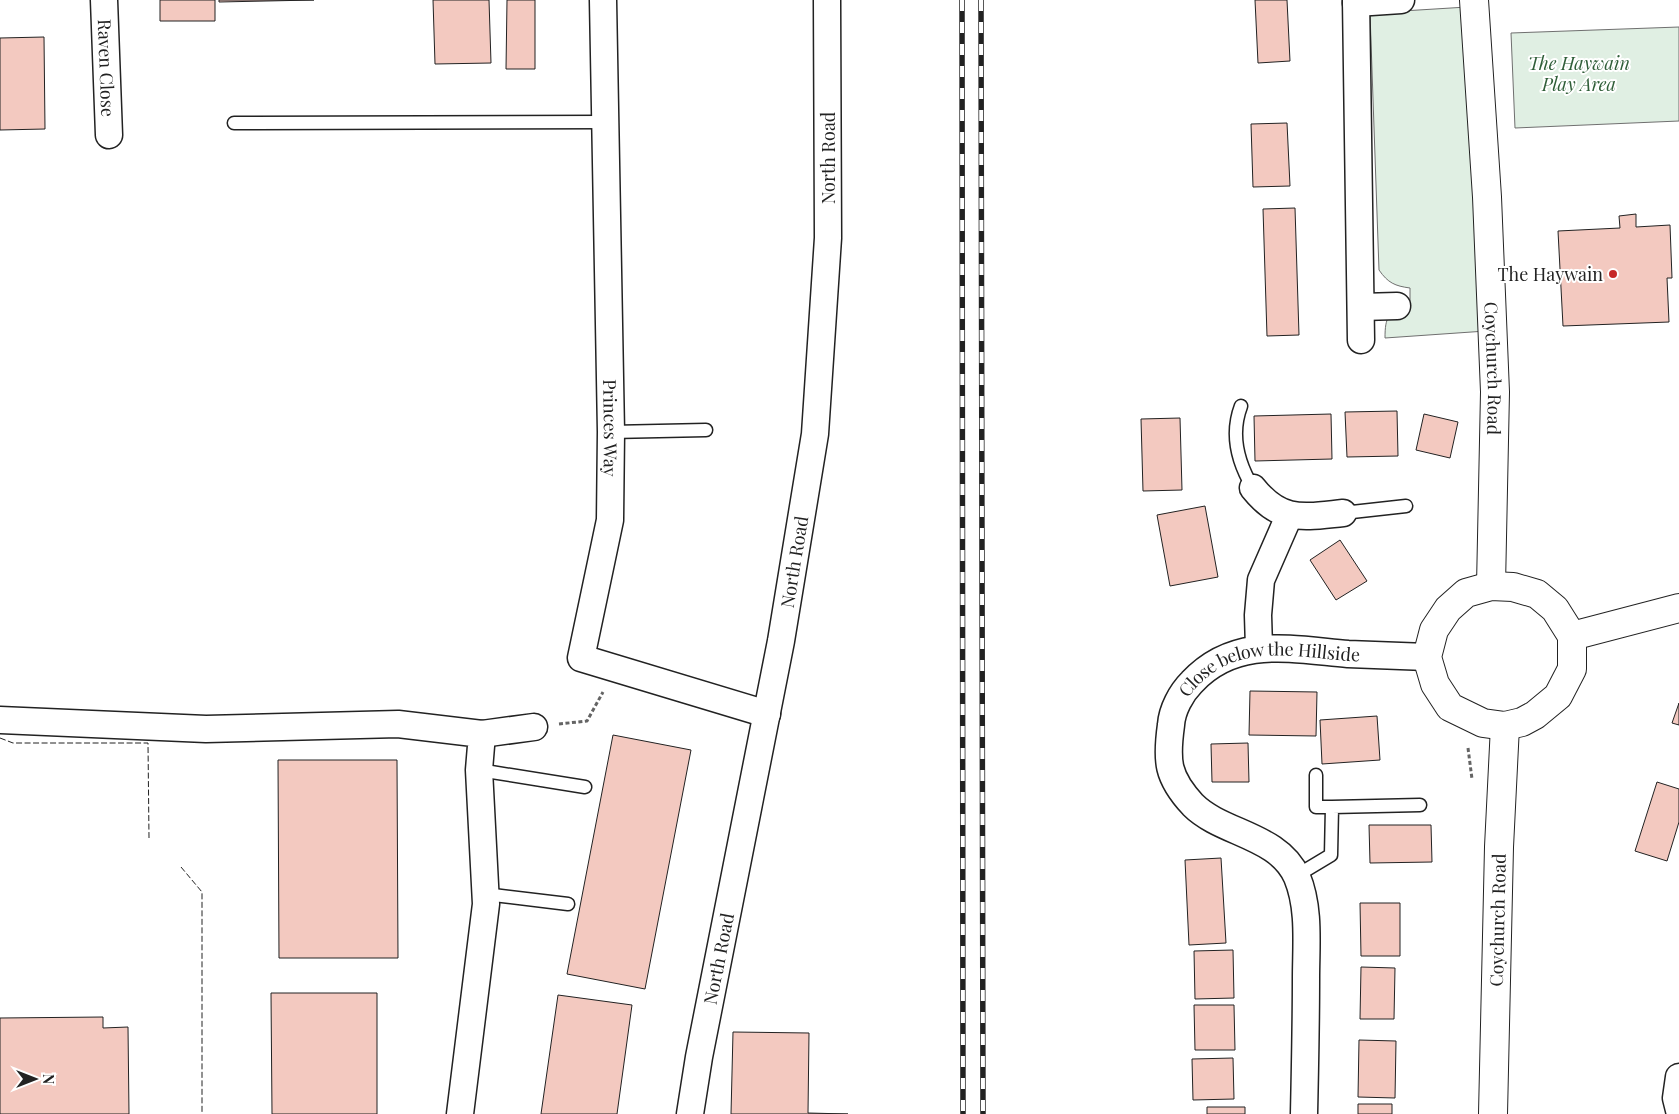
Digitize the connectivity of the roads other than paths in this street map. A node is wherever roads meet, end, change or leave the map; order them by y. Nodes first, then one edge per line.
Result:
1 (104, 0) edge
2 (603, 0) edge
3 (827, 0) edge
4 (1401, 0) edge
5 (1474, 0) edge
6 (1356, 1) edge
7 (606, 122) junction
8 (234, 123) dead end
9 (109, 135) dead end
10 (1361, 306) junction
11 (1397, 306) dead end
12 (1361, 340) dead end
13 (1241, 406) dead end
14 (706, 430) dead end
15 (610, 432) junction
16 (1254, 488) joint
17 (1406, 506) dead end
18 (1343, 513) joint
19 (1289, 516) junction
20 (1491, 586) junction
21 (1679, 608) edge
22 (1572, 636) junction
23 (1259, 648) junction
24 (1427, 657) junction
25 (767, 714) junction
26 (0, 720) edge
27 (1505, 726) junction
28 (534, 727) road end
29 (482, 734) junction
30 (479, 770) junction
31 (1316, 775) dead end
32 (584, 787) dead end
33 (1420, 805) dead end
34 (1332, 807) junction
35 (1296, 876) junction
36 (485, 894) junction
37 (568, 904) dead end
38 (1679, 1077) edge
39 (1679, 1110) edge
40 (460, 1114) edge
41 (690, 1114) edge
42 (1304, 1114) edge
43 (1492, 1114) edge

1 - 9 street, Raven Close
2 - 7 street, Princes Way
3 - 25 street, North Road
4 - 6 street
5 - 20 main road, Coychurch Road
6 - 10 street
7 - 8 lane
7 - 15 street, Princes Way
10 - 11 street
10 - 12 street
13 - 16 lane
14 - 15 lane
15 - 25 street, Princes Way
16 - 19 street
17 - 18 lane
18 - 19 street
19 - 23 street
20 - 22 main road
20 - 24 main road
21 - 22 main road
22 - 27 main road
23 - 24 street, Close below the Hillside
23 - 35 street, Close below the Hillside
24 - 27 main road
25 - 41 street, North Road
26 - 29 street
27 - 43 main road, Coychurch Road
28 - 29 street
29 - 30 street
30 - 32 lane
30 - 36 street
31 - 34 lane
33 - 34 lane
34 - 35 lane
35 - 42 street, Close below the Hillside
36 - 37 lane
36 - 40 street
38 - 39 street

